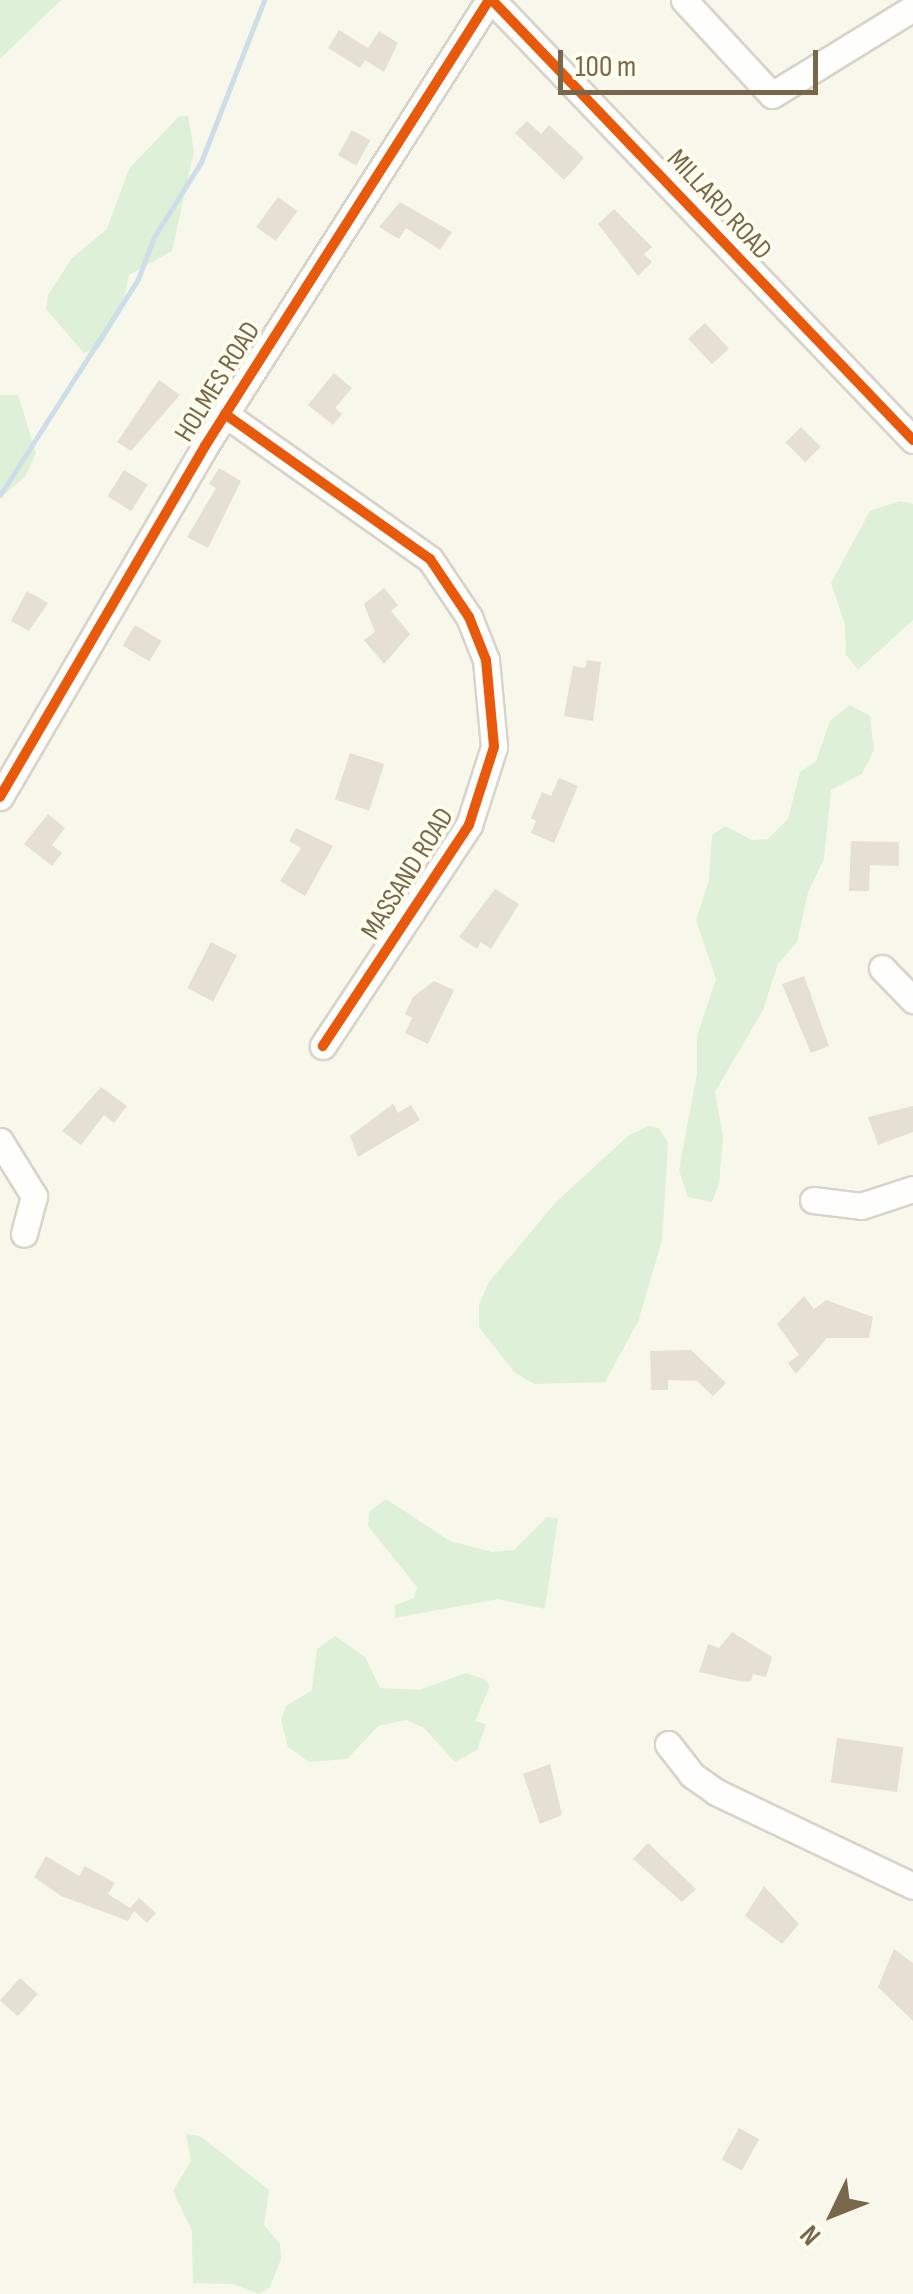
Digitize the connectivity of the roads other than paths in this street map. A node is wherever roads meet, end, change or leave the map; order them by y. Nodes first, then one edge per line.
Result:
1 (490, 0) edge
2 (684, 0) edge
3 (913, 8) edge
4 (225, 414) junction
5 (913, 440) edge
6 (0, 797) edge
7 (882, 968) dead end
8 (913, 1000) edge
9 (323, 1046) dead end
10 (0, 1141) edge
11 (913, 1188) edge
12 (813, 1200) dead end
13 (24, 1234) dead end
14 (668, 1744) dead end
15 (913, 1886) edge

1 - 4 street, HOLMES ROAD
1 - 5 street, MILLARD ROAD
2 - 3 street
4 - 6 street, HOLMES ROAD
4 - 9 street, MASSAND ROAD
7 - 8 street
10 - 13 street
11 - 12 street
14 - 15 street

